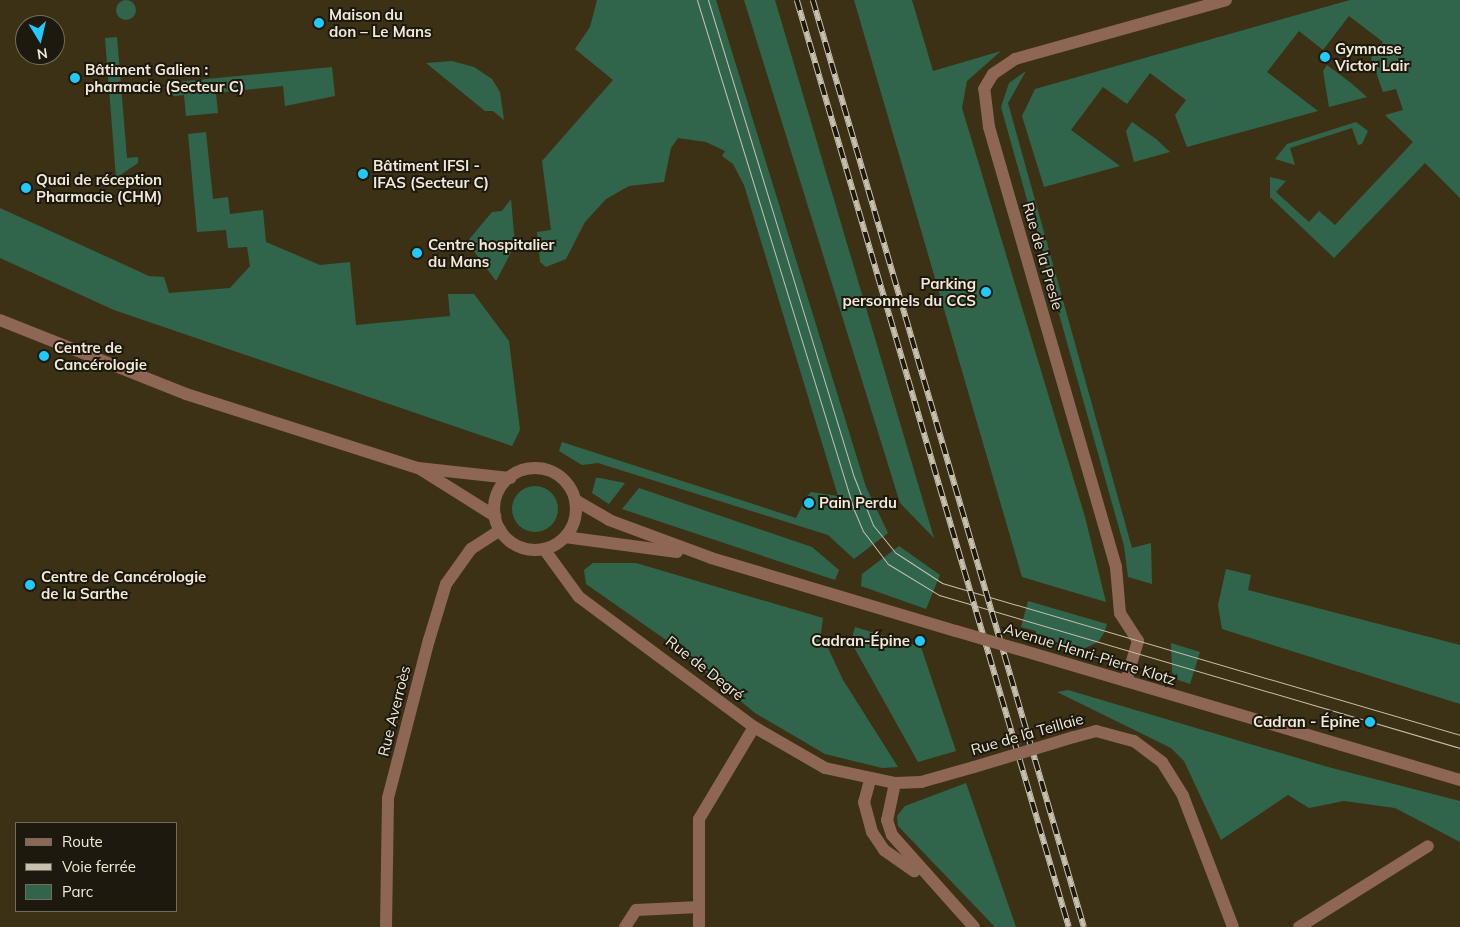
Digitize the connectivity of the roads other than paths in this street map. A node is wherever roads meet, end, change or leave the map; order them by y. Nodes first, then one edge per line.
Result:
1 (1226, 0) edge
2 (0, 320) edge
3 (418, 468) junction
4 (510, 478) junction
5 (575, 500) junction
6 (495, 516) junction
7 (500, 530) junction
8 (565, 537) junction
9 (544, 549) junction
10 (712, 558) junction
11 (1126, 682) junction
12 (754, 727) junction
13 (870, 780) junction
14 (1460, 780) edge
15 (895, 783) junction
16 (1428, 846) dead end
17 (939, 889) junction
18 (699, 907) junction
19 (386, 927) edge
20 (625, 927) edge
21 (699, 927) edge
22 (974, 927) edge
23 (1234, 927) edge
24 (1299, 927) edge

1 - 11 street, Rue de la Presle
2 - 3 street
3 - 4 street
3 - 6 street
4 - 5 street
4 - 6 street
5 - 8 street
5 - 10 street, Avenue Henri-Pierre Klotz
6 - 7 street
7 - 9 street
7 - 19 street, Rue Averroès
8 - 9 street
8 - 10 street, Avenue Henri-Pierre Klotz
9 - 12 street, Rue de Degré
10 - 11 street, Avenue Henri-Pierre Klotz, bridge
11 - 14 street, Avenue Henri-Pierre Klotz
12 - 13 street, Rue de Degré
12 - 18 street
13 - 15 street, Rue de Degré
13 - 17 street
15 - 17 street
15 - 23 street, Rue de la Teillaie, bridge
16 - 24 street
17 - 22 street
18 - 20 street
18 - 21 street

